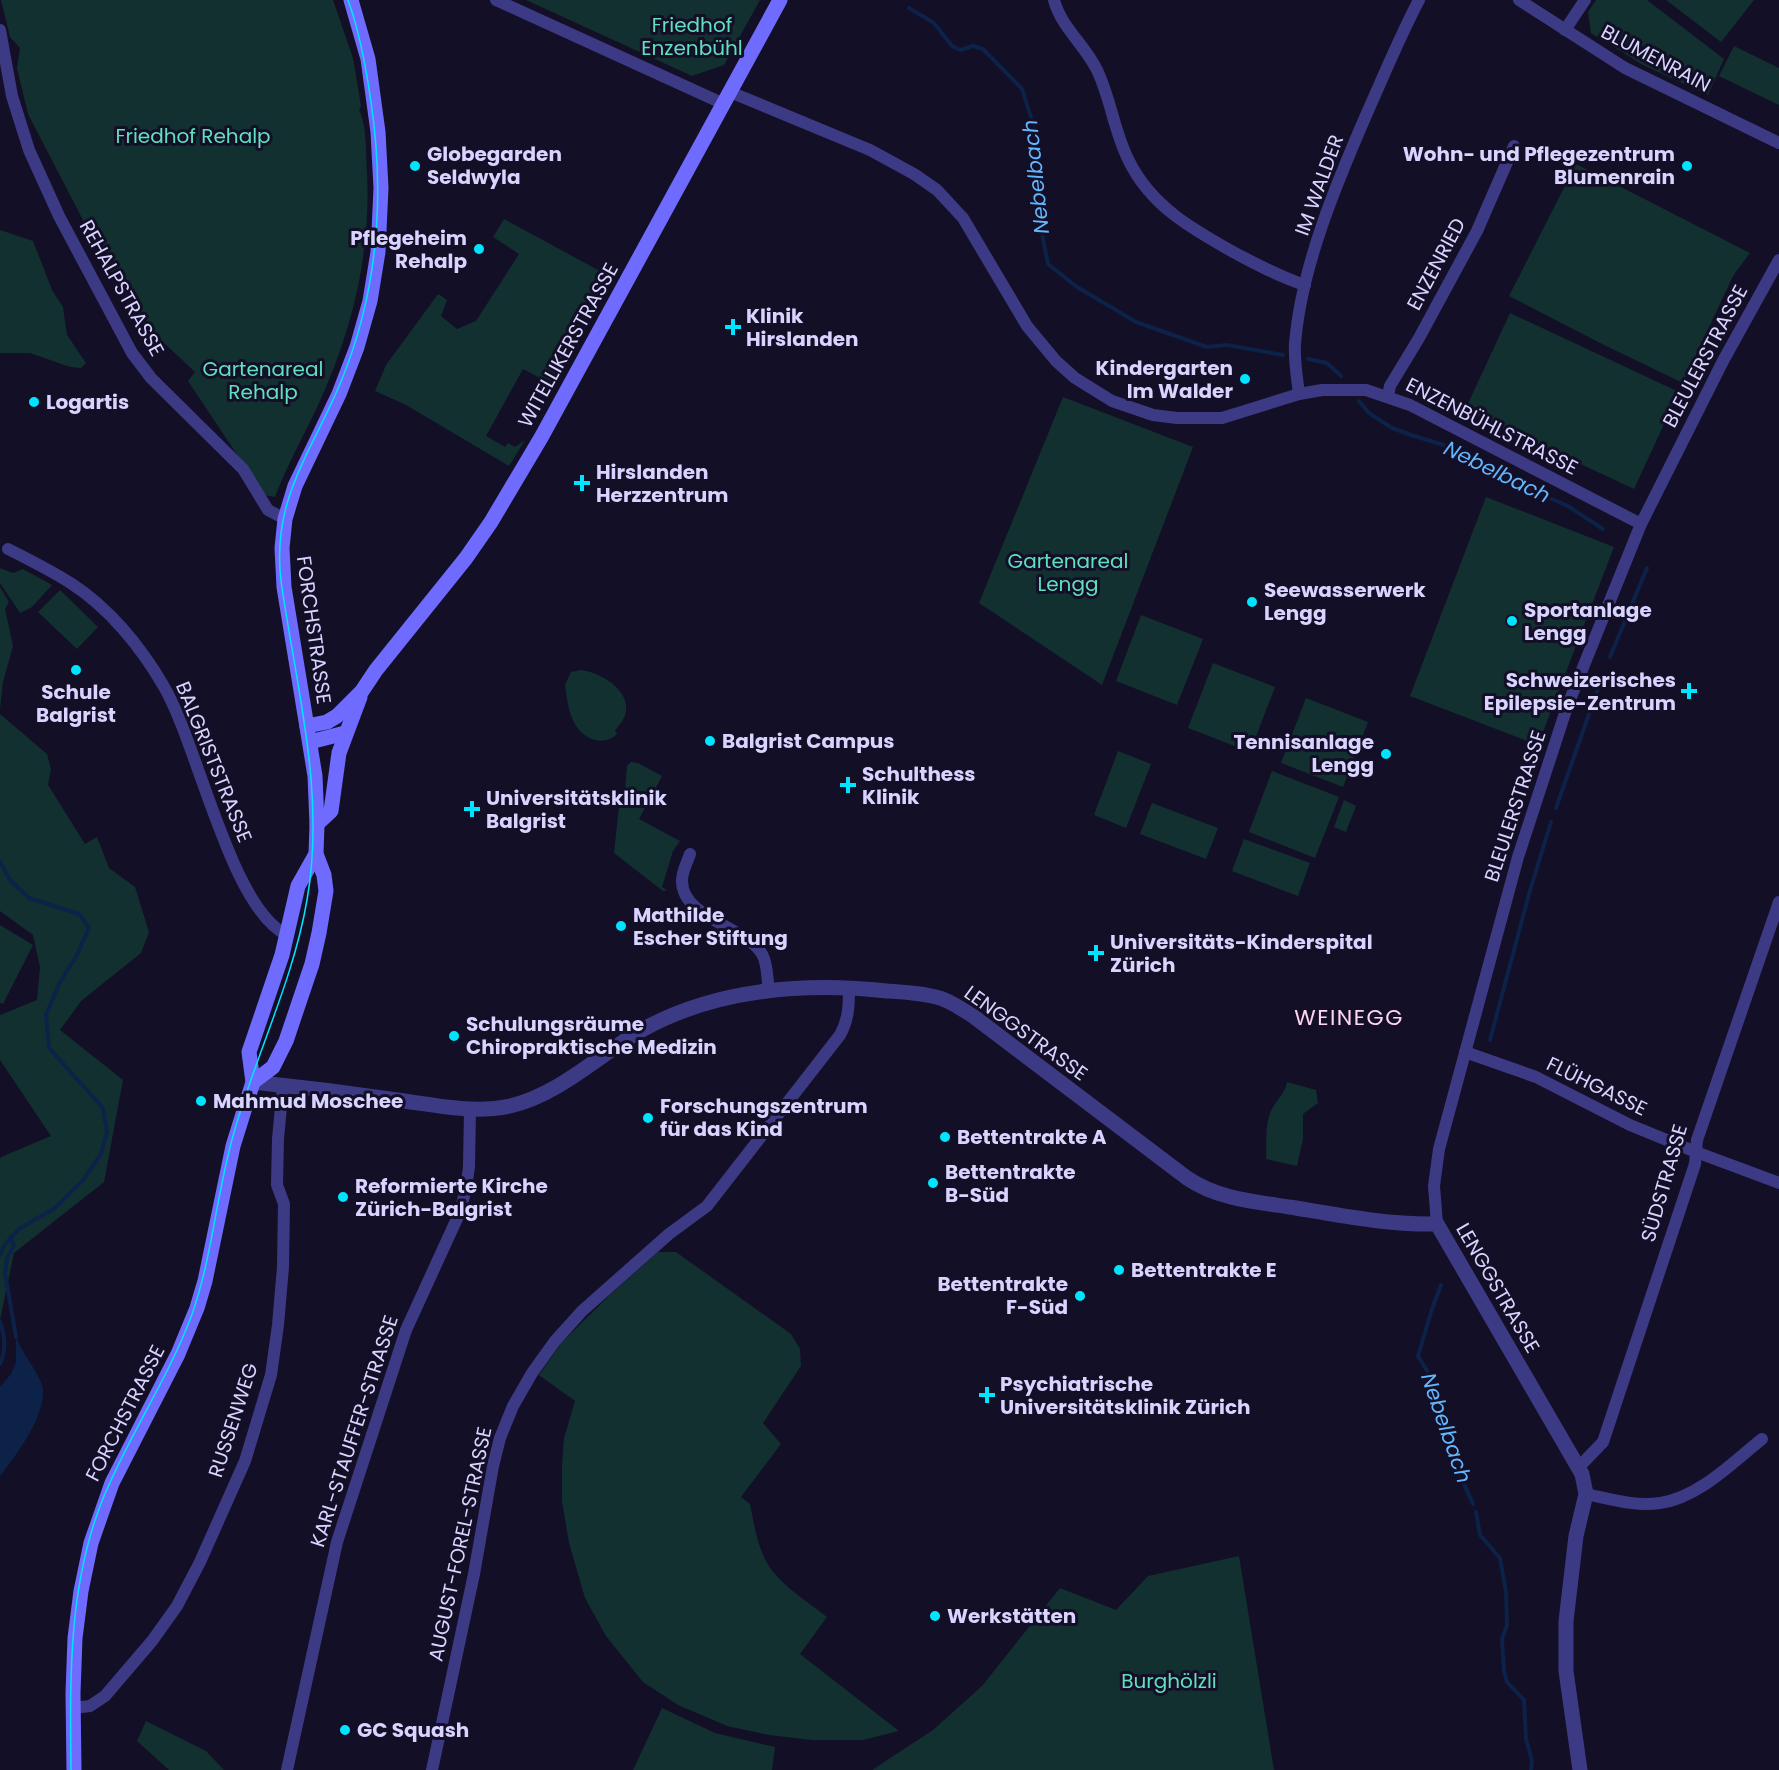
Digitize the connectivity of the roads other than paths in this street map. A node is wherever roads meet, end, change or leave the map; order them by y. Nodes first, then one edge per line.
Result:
1 (351, 0) edge
2 (496, 0) edge
3 (780, 0) edge
4 (1054, 0) edge
5 (1419, 0) edge
6 (1519, 0) edge
7 (1585, 0) edge
8 (0, 30) edge
9 (1565, 30) junction
10 (727, 98) junction
11 (1779, 143) edge
12 (1514, 146) dead end
13 (1779, 260) edge
14 (1305, 285) junction
15 (1299, 394) junction
16 (1388, 396) junction
17 (285, 519) junction
18 (1641, 524) junction
19 (8, 549) dead end
20 (362, 691) junction
21 (307, 726) junction
22 (345, 733) junction
23 (310, 742) junction
24 (317, 824) junction
25 (316, 854) junction
26 (690, 854) dead end
27 (1779, 902) edge
28 (287, 935) junction
29 (849, 987) junction
30 (769, 991) junction
31 (1465, 1052) junction
32 (253, 1082) junction
33 (283, 1085) junction
34 (470, 1110) junction
35 (1696, 1152) junction
36 (1779, 1183) edge
37 (1437, 1224) junction
38 (1761, 1439) dead end
39 (1578, 1468) junction
40 (1586, 1489) junction
41 (73, 1708) junction
42 (74, 1770) edge
43 (287, 1770) edge
44 (432, 1770) edge
45 (1580, 1770) edge

1 - 17 main road, FORCHSTRASSE
2 - 10 street, ENZENBÜHLSTRASSE
3 - 10 main road, WITELLIKERSTRASSE
4 - 14 street
5 - 14 street, IM WALDER
6 - 9 street, BLUMENRAIN
7 - 9 street
8 - 17 street, REHALPSTRASSE
9 - 11 street, BLUMENRAIN
10 - 15 street, ENZENBÜHLSTRASSE
10 - 20 main road, WITELLIKERSTRASSE
12 - 16 street, ENZENRIED
13 - 18 street, BLEULERSTRASSE
14 - 15 street, IM WALDER
15 - 16 street, ENZENBÜHLSTRASSE
16 - 18 street, ENZENBÜHLSTRASSE
17 - 21 main road, FORCHSTRASSE
18 - 31 street, BLEULERSTRASSE
19 - 28 street, BALGRISTSTRASSE
20 - 21 main road, WITELLIKERSTRASSE
20 - 22 main road, WITELLIKERSTRASSE
21 - 23 main road, FORCHSTRASSE
22 - 23 main road
22 - 24 main road, WITELLIKERSTRASSE
23 - 24 main road, FORCHSTRASSE
24 - 25 main road, FORCHSTRASSE
25 - 28 main road, FORCHSTRASSE
25 - 32 main road, FORCHSTRASSE
26 - 30 street
27 - 35 street, SÜDSTRASSE
28 - 32 main road, FORCHSTRASSE
29 - 30 street, LENGGSTRASSE
29 - 37 street, LENGGSTRASSE
29 - 44 street, AUGUST-FOREL-STRASSE
30 - 34 street, LENGGSTRASSE
31 - 35 street, FLÜHGASSE
31 - 37 street, BLEULERSTRASSE
32 - 33 street, LENGGSTRASSE
32 - 41 main road, FORCHSTRASSE
33 - 34 street, LENGGSTRASSE
33 - 41 street, RUSSENWEG
34 - 43 street, KARL-STAUFFER-STRASSE
35 - 36 street, FLÜHGASSE
35 - 39 street, SÜDSTRASSE
37 - 39 street, LENGGSTRASSE
38 - 40 street
39 - 40 street, LENGGSTRASSE
40 - 45 street
41 - 42 main road, FORCHSTRASSE

